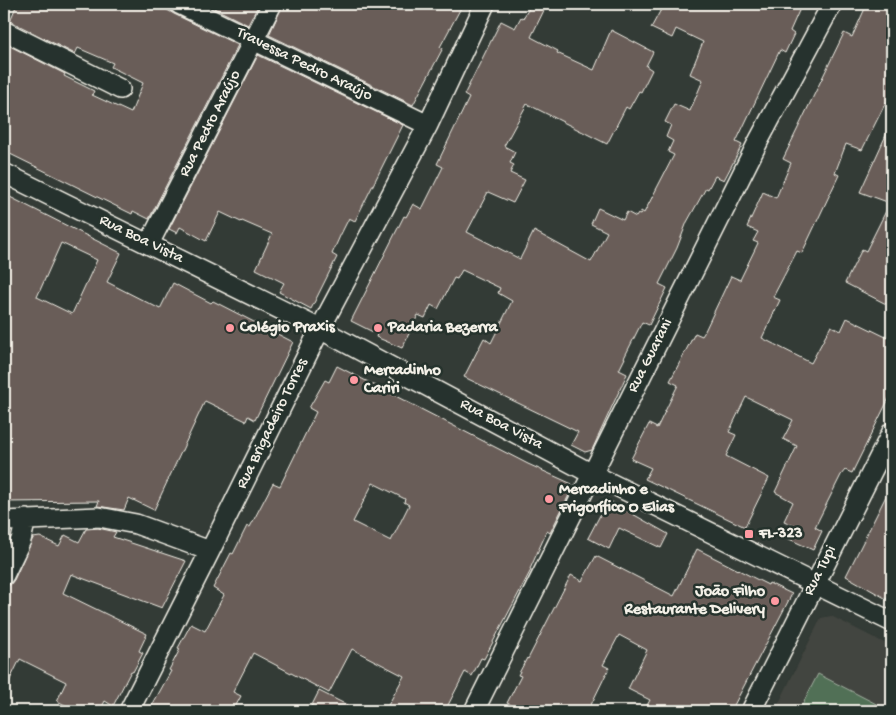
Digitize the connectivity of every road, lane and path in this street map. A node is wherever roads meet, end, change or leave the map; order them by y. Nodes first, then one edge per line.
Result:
1 (179, 4) edge
2 (272, 4) edge
3 (486, 4) edge
4 (832, 4) edge
5 (4, 31) edge
6 (254, 40) junction
7 (120, 89) dead end
8 (428, 125) junction
9 (4, 173) edge
10 (149, 244) junction
11 (320, 329) junction
12 (892, 432) edge
13 (592, 474) junction
14 (26, 519) junction
15 (4, 521) edge
16 (210, 551) junction
17 (4, 575) edge
18 (815, 583) junction
19 (892, 622) edge
20 (129, 711) edge
21 (474, 711) edge
22 (751, 711) edge

1 - 6 street, Travessa Pedro Araújo
2 - 6 street, Rua Pedro Araújo
3 - 8 street, Rua Brigadeiro Torres
4 - 13 street, Rua Guarani
5 - 7 street
6 - 8 street, Travessa Pedro Araújo
6 - 10 street, Rua Pedro Araújo
8 - 11 street, Rua Brigadeiro Torres
9 - 10 street, Rua Boa Vista
10 - 11 street, Rua Boa Vista
11 - 13 street, Rua Boa Vista
11 - 16 street, Rua Brigadeiro Torres
12 - 18 street, Rua Tupi
13 - 18 street, Rua Boa Vista
13 - 21 street, Rua Guarani
14 - 15 street
14 - 16 street
14 - 17 street
16 - 20 street, Rua Brigadeiro Torres
18 - 19 street, Rua Boa Vista
18 - 22 street, Rua Tupi

